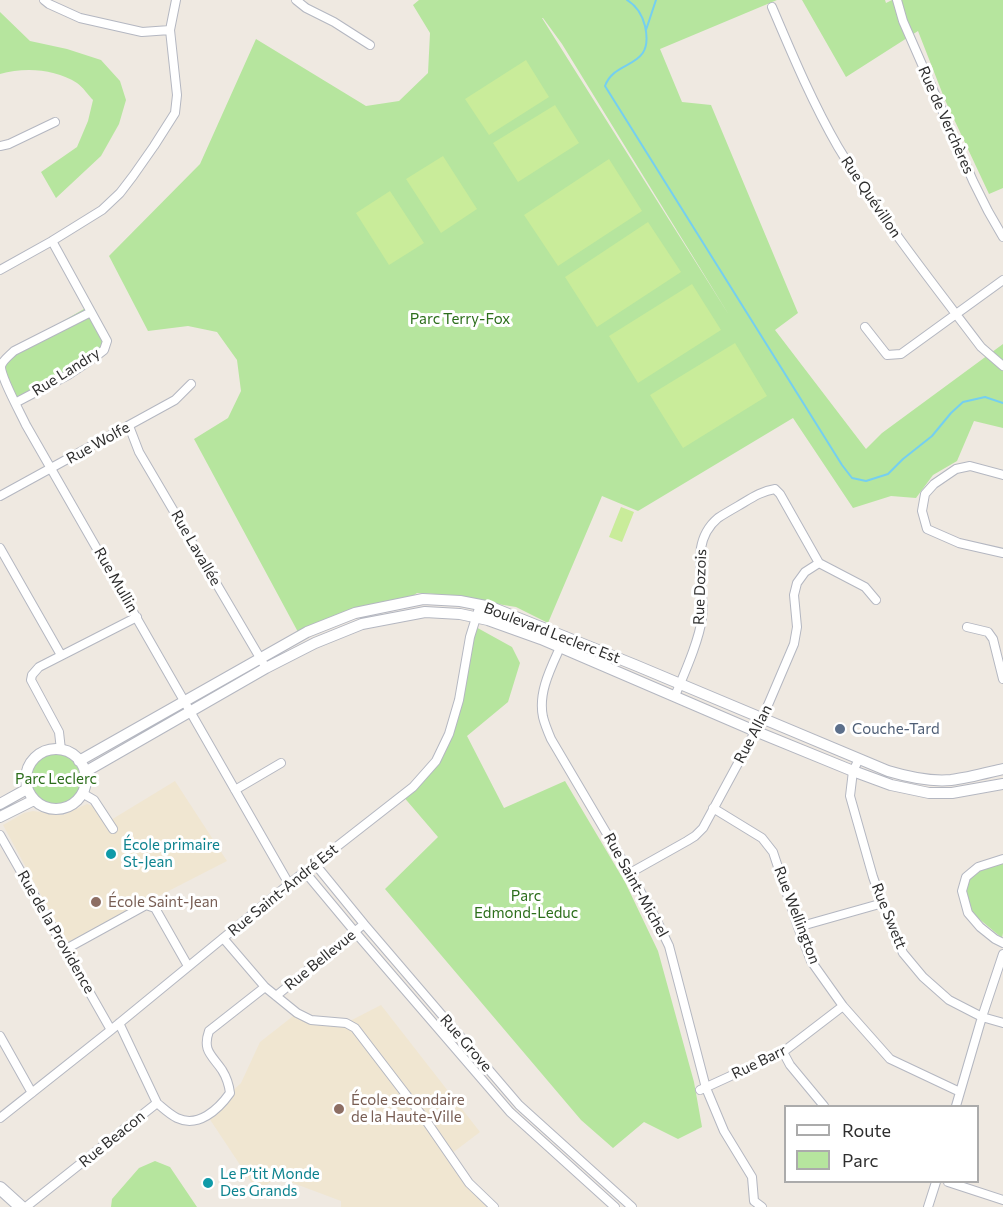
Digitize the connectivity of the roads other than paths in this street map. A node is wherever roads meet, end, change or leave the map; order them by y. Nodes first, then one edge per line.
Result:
1 (44, 0) edge
2 (176, 0) edge
3 (296, 0) edge
4 (897, 0) edge
5 (772, 7) dead end
6 (170, 30) junction
7 (370, 45) dead end
8 (55, 122) dead end
9 (0, 146) edge
10 (1003, 237) edge
11 (52, 241) junction
12 (0, 270) edge
13 (1003, 279) edge
14 (91, 312) junction
15 (956, 314) junction
16 (865, 327) dead end
17 (1003, 366) edge
18 (191, 384) dead end
19 (15, 403) junction
20 (129, 426) junction
21 (52, 468) junction
22 (1003, 475) edge
23 (0, 496) edge
24 (0, 548) edge
25 (1003, 553) edge
26 (819, 562) junction
27 (876, 600) dead end
28 (480, 605) junction
29 (136, 617) junction
30 (476, 618) junction
31 (967, 627) dead end
32 (307, 632) junction
33 (563, 641) junction
34 (315, 643) junction
35 (61, 655) junction
36 (260, 658) junction
37 (266, 668) junction
38 (1003, 679) edge
39 (680, 683) junction
40 (675, 696) junction
41 (184, 701) junction
42 (190, 712) junction
43 (762, 719) junction
44 (755, 731) junction
45 (61, 750) junction
46 (859, 759) junction
47 (80, 761) junction
48 (281, 763) dead end
49 (1003, 769) edge
50 (853, 771) junction
51 (85, 772) junction
52 (1003, 784) edge
53 (27, 789) junction
54 (235, 790) junction
55 (82, 793) junction
56 (34, 800) junction
57 (0, 804) edge
58 (713, 808) junction
59 (0, 817) edge
60 (113, 829) dead end
61 (0, 835) edge
62 (1003, 859) edge
63 (315, 864) junction
64 (305, 872) junction
65 (630, 873) junction
66 (289, 884) junction
67 (882, 903) junction
68 (364, 924) junction
69 (798, 927) junction
70 (355, 932) junction
71 (224, 938) junction
72 (1003, 943) edge
73 (66, 949) junction
74 (1003, 954) edge
75 (188, 966) junction
76 (265, 987) junction
77 (276, 996) junction
78 (843, 1006) junction
79 (982, 1017) junction
80 (119, 1023) junction
81 (1003, 1023) edge
82 (111, 1030) junction
83 (0, 1036) edge
84 (783, 1052) junction
85 (703, 1089) junction
86 (960, 1092) junction
87 (32, 1093) junction
88 (157, 1103) junction
89 (822, 1105) edge
90 (957, 1105) edge
91 (0, 1118) edge
92 (936, 1183) edge
93 (951, 1183) edge
94 (0, 1188) edge
95 (1003, 1200) edge
96 (755, 1205) edge
97 (21, 1207) edge
98 (26, 1207) edge
99 (494, 1207) edge
100 (615, 1207) edge
101 (632, 1207) edge
102 (928, 1207) edge

1 - 6 street
2 - 6 street
3 - 7 street
4 - 10 street, Rue de Verchères
5 - 15 street, Rue Quévillon
6 - 11 street
8 - 9 street
11 - 12 street
11 - 14 street, Rue Landry
13 - 15 street
14 - 19 street, Rue Mullin
14 - 19 street, Rue Landry
15 - 16 street
15 - 17 street, Rue Quévillon
18 - 20 street, Rue Wolfe
19 - 21 street, Rue Mullin
20 - 21 street, Rue Wolfe
20 - 36 street, Rue Lavallée
21 - 23 street, Rue Wolfe
21 - 29 street, Rue Mullin
22 - 25 street
24 - 35 street
26 - 27 street
26 - 39 street, Rue Dozois
26 - 43 street, Rue Allan
28 - 30 street, Rue Saint-André Est
28 - 32 street, Boulevard Leclerc Est
28 - 33 street, Boulevard Leclerc Est
29 - 35 street
29 - 41 street, Rue Mullin
30 - 33 street, Boulevard Leclerc Est
30 - 34 street, Boulevard Leclerc Est
30 - 63 street, Rue Saint-André Est
31 - 38 street
32 - 34 street
32 - 36 street, Boulevard Leclerc Est
33 - 39 street, Boulevard Leclerc Est
33 - 40 street, Boulevard Leclerc Est
33 - 65 street, Rue Saint-Michel
34 - 37 street, Boulevard Leclerc Est
35 - 45 street
36 - 37 street, Rue Lavallée
36 - 41 street, Boulevard Leclerc Est
37 - 42 street, Boulevard Leclerc Est
39 - 40 street, Rue Dozois
39 - 43 street, Boulevard Leclerc Est
40 - 44 street, Boulevard Leclerc Est
41 - 42 street, Rue Mullin
41 - 47 street, Boulevard Leclerc Est
42 - 51 street, Boulevard Leclerc Est
42 - 54 street, Rue Mullin
43 - 44 street, Rue Allan
43 - 46 street, Boulevard Leclerc Est
44 - 50 street, Boulevard Leclerc Est
44 - 58 street, Rue Allan
45 - 47 street
45 - 53 street
46 - 49 street, Boulevard Leclerc Est
46 - 50 street, Rue Swett
47 - 51 street
48 - 54 street
50 - 52 street, Boulevard Leclerc Est
50 - 67 street, Rue Swett
51 - 55 street
53 - 56 street
53 - 57 street
54 - 66 street, Rue Mullin
55 - 56 street
55 - 60 street
56 - 59 street
58 - 65 street, Rue Allan
58 - 69 street, Rue Wellington
61 - 73 street, Rue de la Providence
62 - 72 street
63 - 64 street, Rue Saint-André Est
63 - 68 street, Rue Grove
64 - 66 street, Rue Saint-André Est
64 - 70 street, Rue Grove
65 - 85 street, Rue Saint-Michel
66 - 71 street, Rue Saint-André Est
67 - 69 street
67 - 79 street, Rue Swett
68 - 70 street, Rue Bellevue
68 - 101 street, Rue Grove
69 - 78 street, Rue Wellington
70 - 77 street, Rue Bellevue
70 - 100 street, Rue Grove
71 - 75 street, Rue Saint-André Est
71 - 76 street
73 - 75 street
73 - 82 street, Rue de la Providence
74 - 79 street
75 - 80 street, Rue Saint-André Est
76 - 77 street
76 - 88 street, Rue Bellevue
77 - 99 street
78 - 84 street, Rue Barr
78 - 86 street, Rue Wellington
79 - 81 street, Rue Swett
79 - 86 street
80 - 82 street, Rue Saint-André Est
80 - 88 street, Rue Beacon
82 - 87 street, Rue Saint-André Est
83 - 87 street
84 - 85 street, Rue Barr
84 - 89 street
85 - 96 street, Rue Saint-Michel
86 - 90 street
87 - 91 street, Rue Saint-André Est
88 - 98 street, Rue Beacon
92 - 102 street
93 - 95 street
94 - 97 main road

